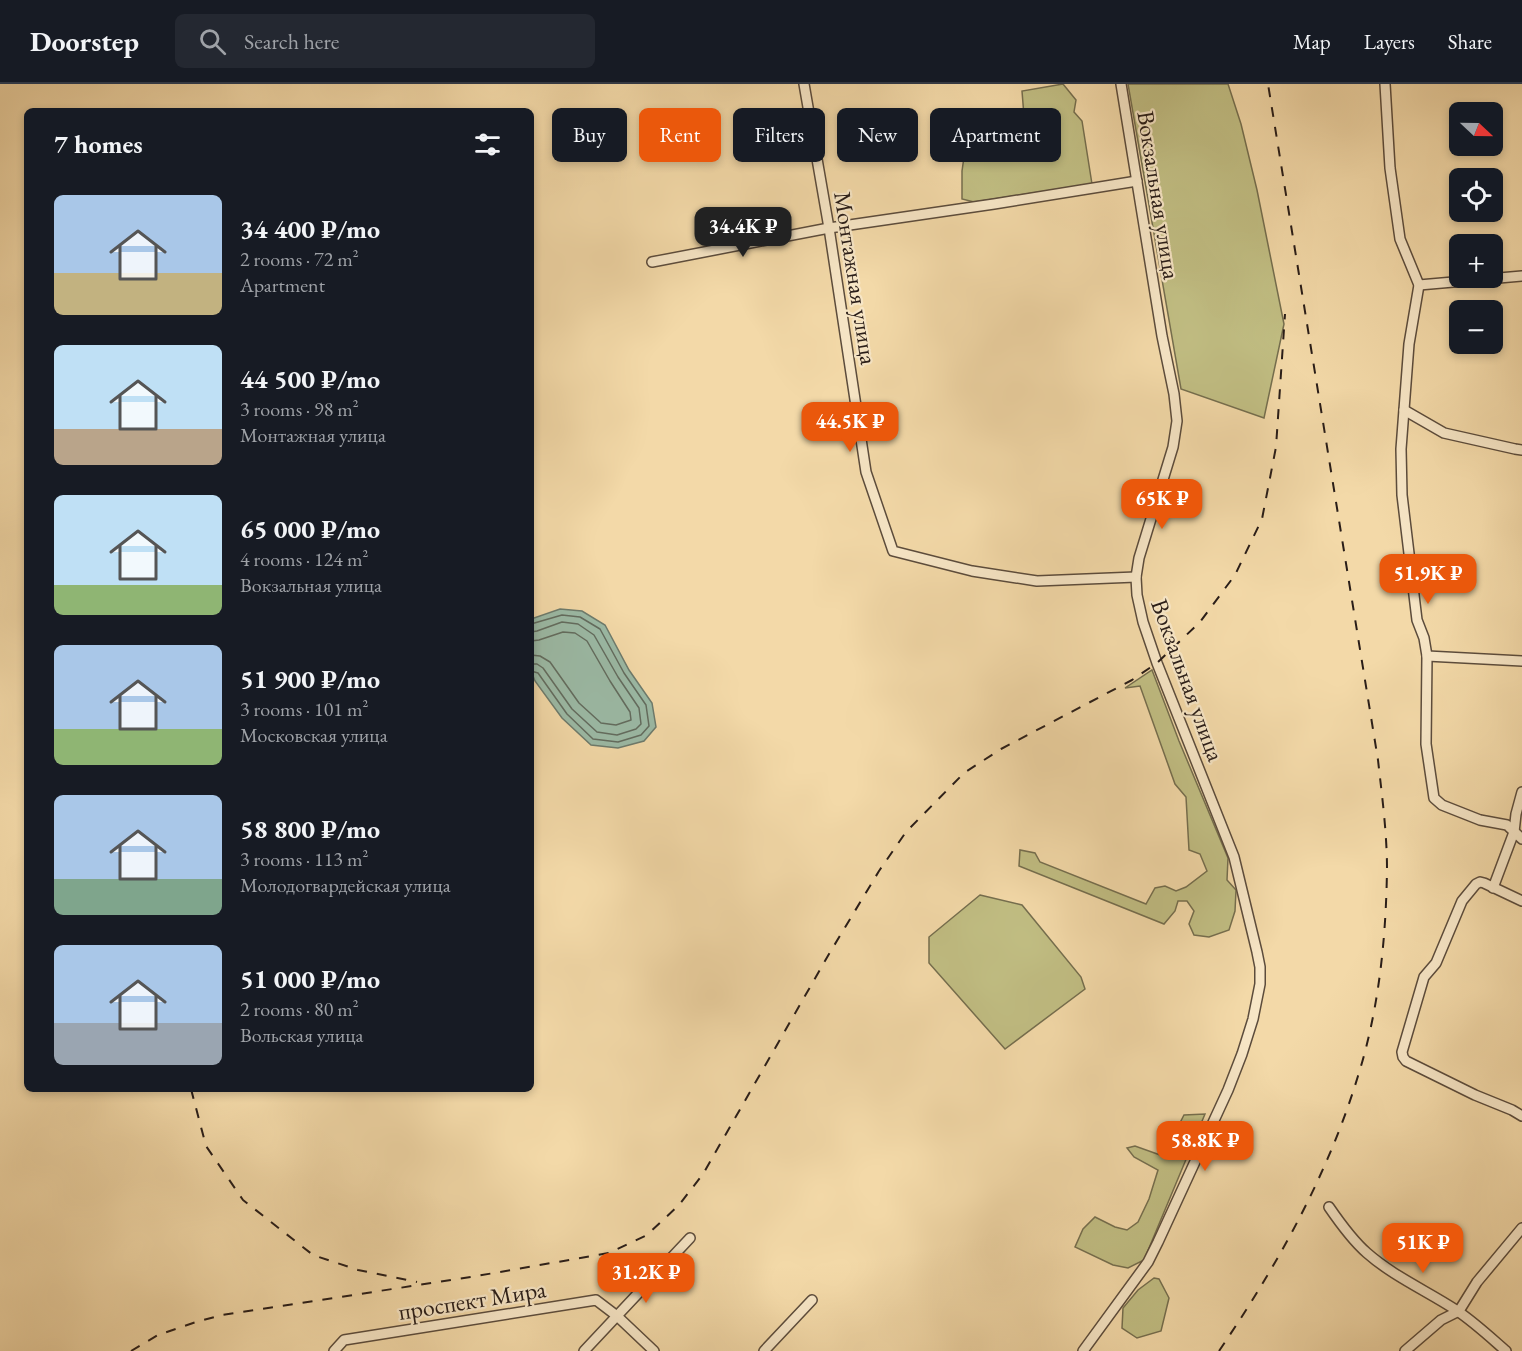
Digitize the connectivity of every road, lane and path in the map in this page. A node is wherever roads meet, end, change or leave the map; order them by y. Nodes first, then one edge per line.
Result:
1 (804, 84) edge
2 (1121, 84) edge
3 (1385, 84) edge
4 (1137, 181) junction
5 (829, 228) junction
6 (652, 262) dead end
7 (1522, 276) edge
8 (1419, 285) junction
9 (1404, 410) junction
10 (1522, 450) edge
11 (1136, 577) junction
12 (1426, 656) junction
13 (1522, 661) edge
14 (1522, 792) edge
15 (1514, 832) junction
16 (1522, 839) edge
17 (1493, 888) junction
18 (1522, 901) edge
19 (1522, 1116) edge
20 (1329, 1207) dead end
21 (1522, 1228) edge
22 (690, 1238) dead end
23 (812, 1300) dead end
24 (1459, 1311) junction
25 (617, 1316) junction
26 (334, 1351) edge
27 (584, 1351) edge
28 (654, 1351) edge
29 (764, 1351) edge
30 (1083, 1351) edge
31 (1405, 1351) edge
32 (1506, 1351) edge

1 - 5 street, Монтажная улица
2 - 4 street, Вокзальная улица
3 - 8 street
4 - 5 street
4 - 11 street, Вокзальная улица
5 - 6 street
5 - 11 street, Монтажная улица
7 - 8 street
8 - 9 street
9 - 10 street
9 - 12 street
11 - 30 street, Вокзальная улица
12 - 13 street
12 - 15 street
14 - 15 street
15 - 16 street
15 - 17 street
17 - 18 street
17 - 19 street
20 - 24 street
21 - 24 street
22 - 25 street
23 - 29 street
24 - 31 street
24 - 32 street
25 - 26 street, проспект Мира
25 - 27 street
25 - 28 street, проспект Мира

